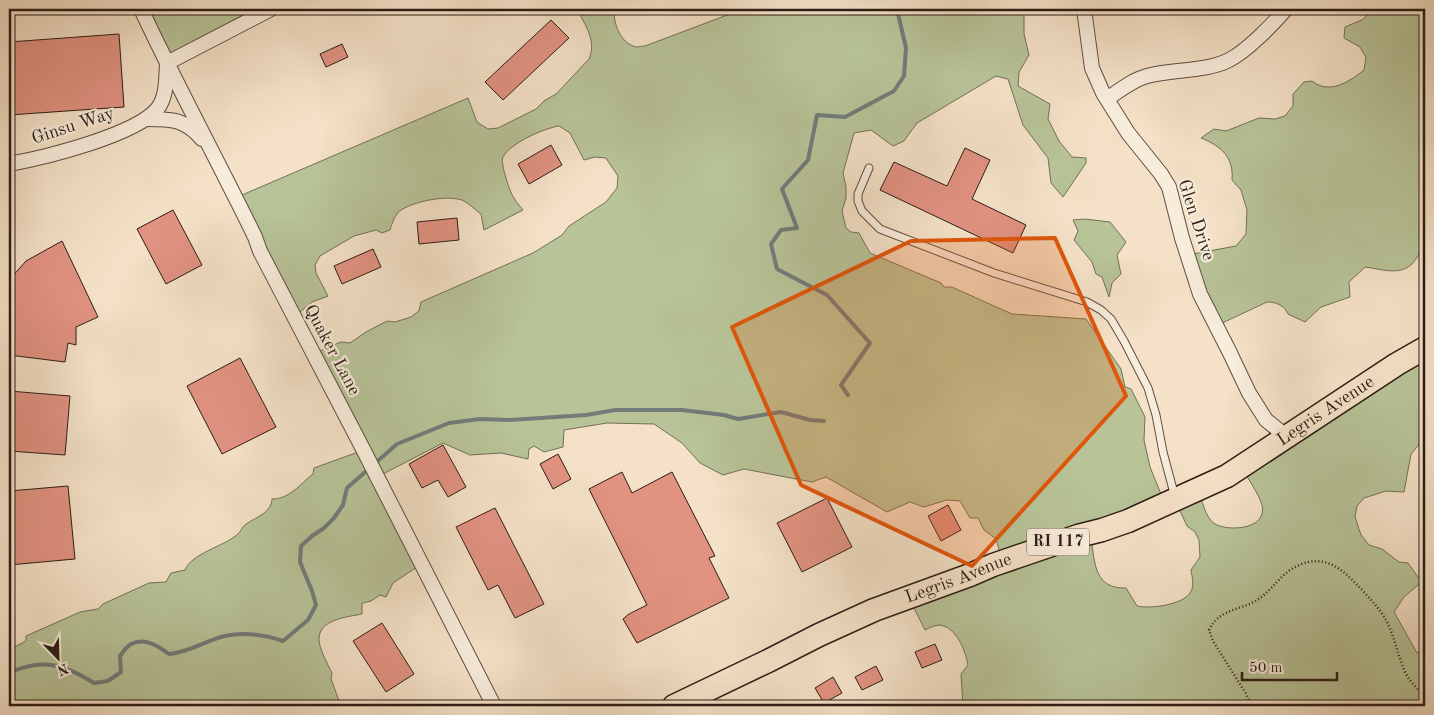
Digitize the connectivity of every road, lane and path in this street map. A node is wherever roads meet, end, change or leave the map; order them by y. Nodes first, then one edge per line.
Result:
1 (141, 9) edge
2 (271, 9) edge
3 (1084, 9) edge
4 (1286, 9) edge
5 (167, 63) junction
6 (1107, 99) junction
7 (147, 119) junction
8 (212, 151) junction
9 (9, 164) edge
10 (869, 168) dead end
11 (1425, 348) edge
12 (1287, 437) junction
13 (1176, 500) junction
14 (1425, 698) edge
15 (494, 706) edge
16 (674, 706) edge
17 (1252, 706) edge

1 - 5 street, Quaker Lane
2 - 5 street
3 - 6 street, Glen Drive
4 - 6 street
5 - 7 street, Ginsu Way
5 - 8 street, Quaker Lane
6 - 12 street, Glen Drive
7 - 8 street, Ginsu Way
7 - 9 street, Ginsu Way
8 - 15 street, Quaker Lane
10 - 13 lane
11 - 12 main road, Legris Avenue / RI 117
12 - 13 main road, Legris Avenue / RI 117
13 - 16 main road, Legris Avenue / RI 117
14 - 17 path

